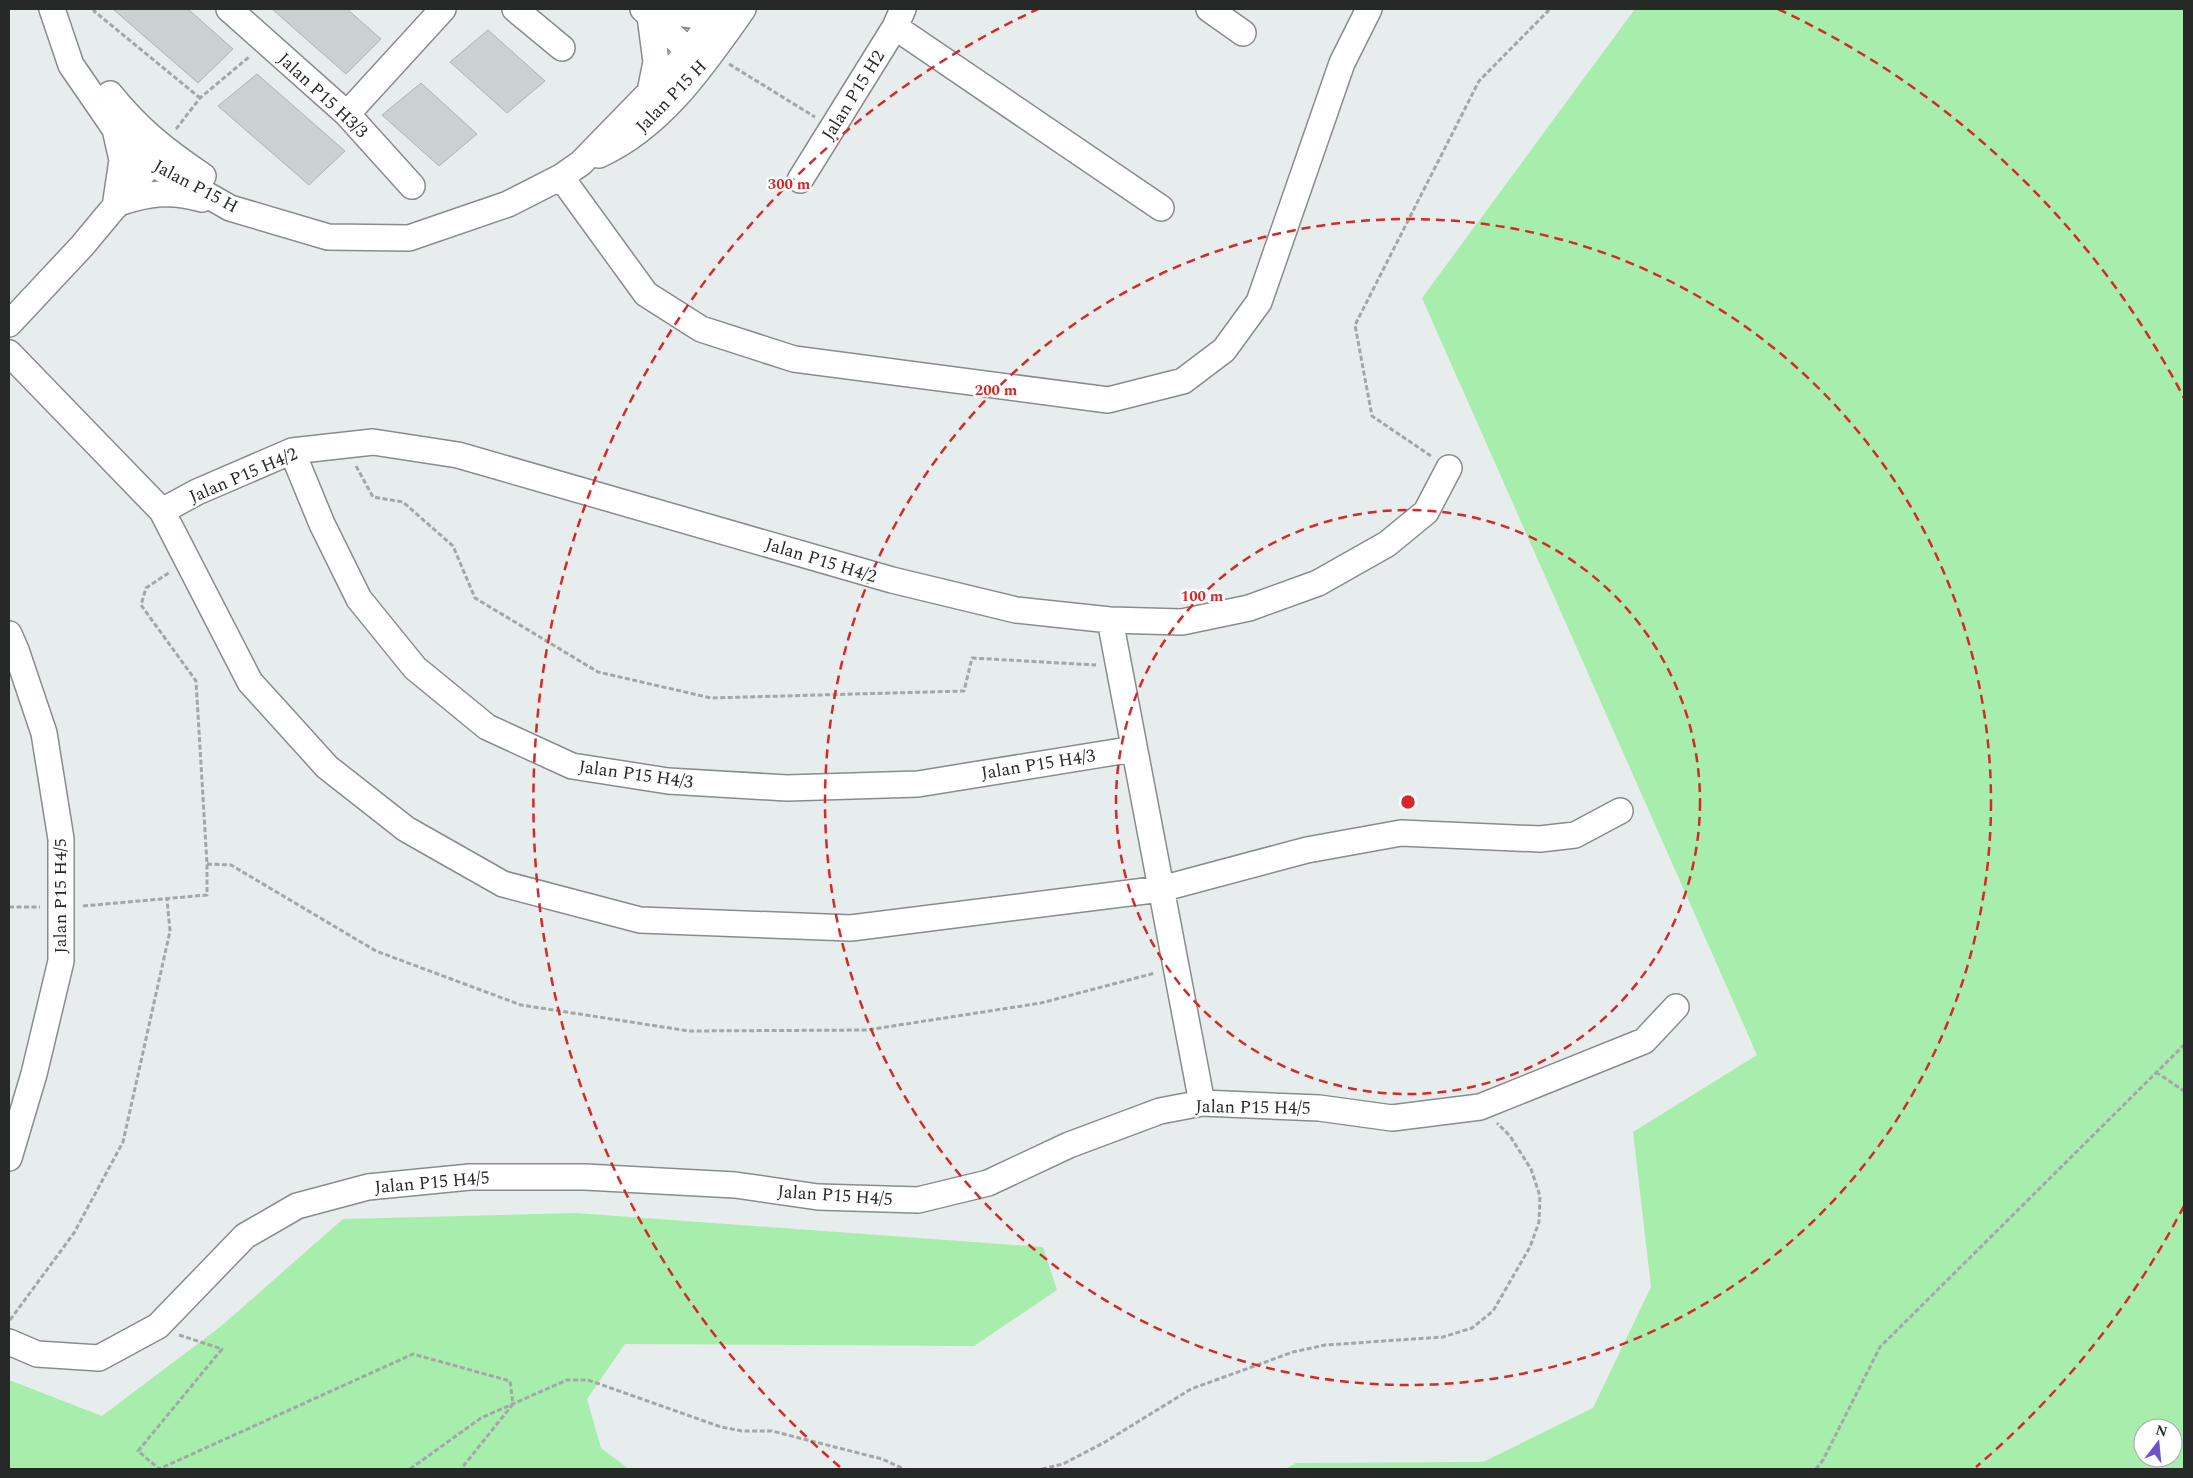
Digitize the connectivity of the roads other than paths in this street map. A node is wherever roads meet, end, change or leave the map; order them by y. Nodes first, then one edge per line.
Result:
1 (229, 9) edge
2 (444, 9) edge
3 (515, 9) edge
4 (714, 9) edge
5 (719, 9) edge
6 (743, 9) edge
7 (1209, 9) edge
8 (1369, 9) edge
9 (656, 10) edge
10 (52, 11) edge
11 (899, 18) edge
12 (1243, 33) dead end
13 (562, 48) dead end
14 (701, 52) junction
15 (650, 92) junction
16 (348, 114) junction
17 (122, 123) junction
18 (156, 155) junction
19 (581, 163) junction
20 (561, 177) junction
21 (800, 180) dead end
22 (412, 186) dead end
23 (117, 205) junction
24 (230, 208) junction
25 (1161, 208) dead end
26 (328, 237) junction
27 (9, 324) edge
28 (9, 353) edge
29 (292, 451) junction
30 (1449, 468) road end
31 (162, 511) junction
32 (1110, 620) junction
33 (9, 634) edge
34 (1134, 749) junction
35 (1620, 811) dead end
36 (1161, 889) junction
37 (1676, 1007) dead end
38 (1202, 1103) junction
39 (9, 1158) edge
40 (9, 1342) edge

1 - 16 street, Jalan P15 H3/3
2 - 16 street
3 - 13 street
4 - 9 street
5 - 14 street, Jalan P15 H
6 - 14 street, Jalan P15 H
7 - 12 street
8 - 20 street
9 - 14 street
9 - 15 street
10 - 17 street
11 - 21 street, Jalan P15 H2
11 - 25 street
14 - 15 street, Jalan P15 H
14 - 19 street, Jalan P15 H
15 - 19 street, Jalan P15 H
16 - 22 street, Jalan P15 H3/3
17 - 18 street
17 - 23 street
18 - 23 street
18 - 24 street, Jalan P15 H
18 - 26 street, Jalan P15 H
19 - 20 street, Jalan P15 H
20 - 26 street, Jalan P15 H
23 - 24 street
23 - 27 street
24 - 26 street, Jalan P15 H
28 - 31 street
29 - 31 street, Jalan P15 H4/2
29 - 32 street, Jalan P15 H4/2
29 - 34 street, Jalan P15 H4/3
30 - 32 street, Jalan P15 H4/2
31 - 36 street
32 - 34 street
33 - 39 street, Jalan P15 H4/5
34 - 36 street
35 - 36 street
36 - 38 street
37 - 38 street, Jalan P15 H4/5
38 - 40 street, Jalan P15 H4/5

